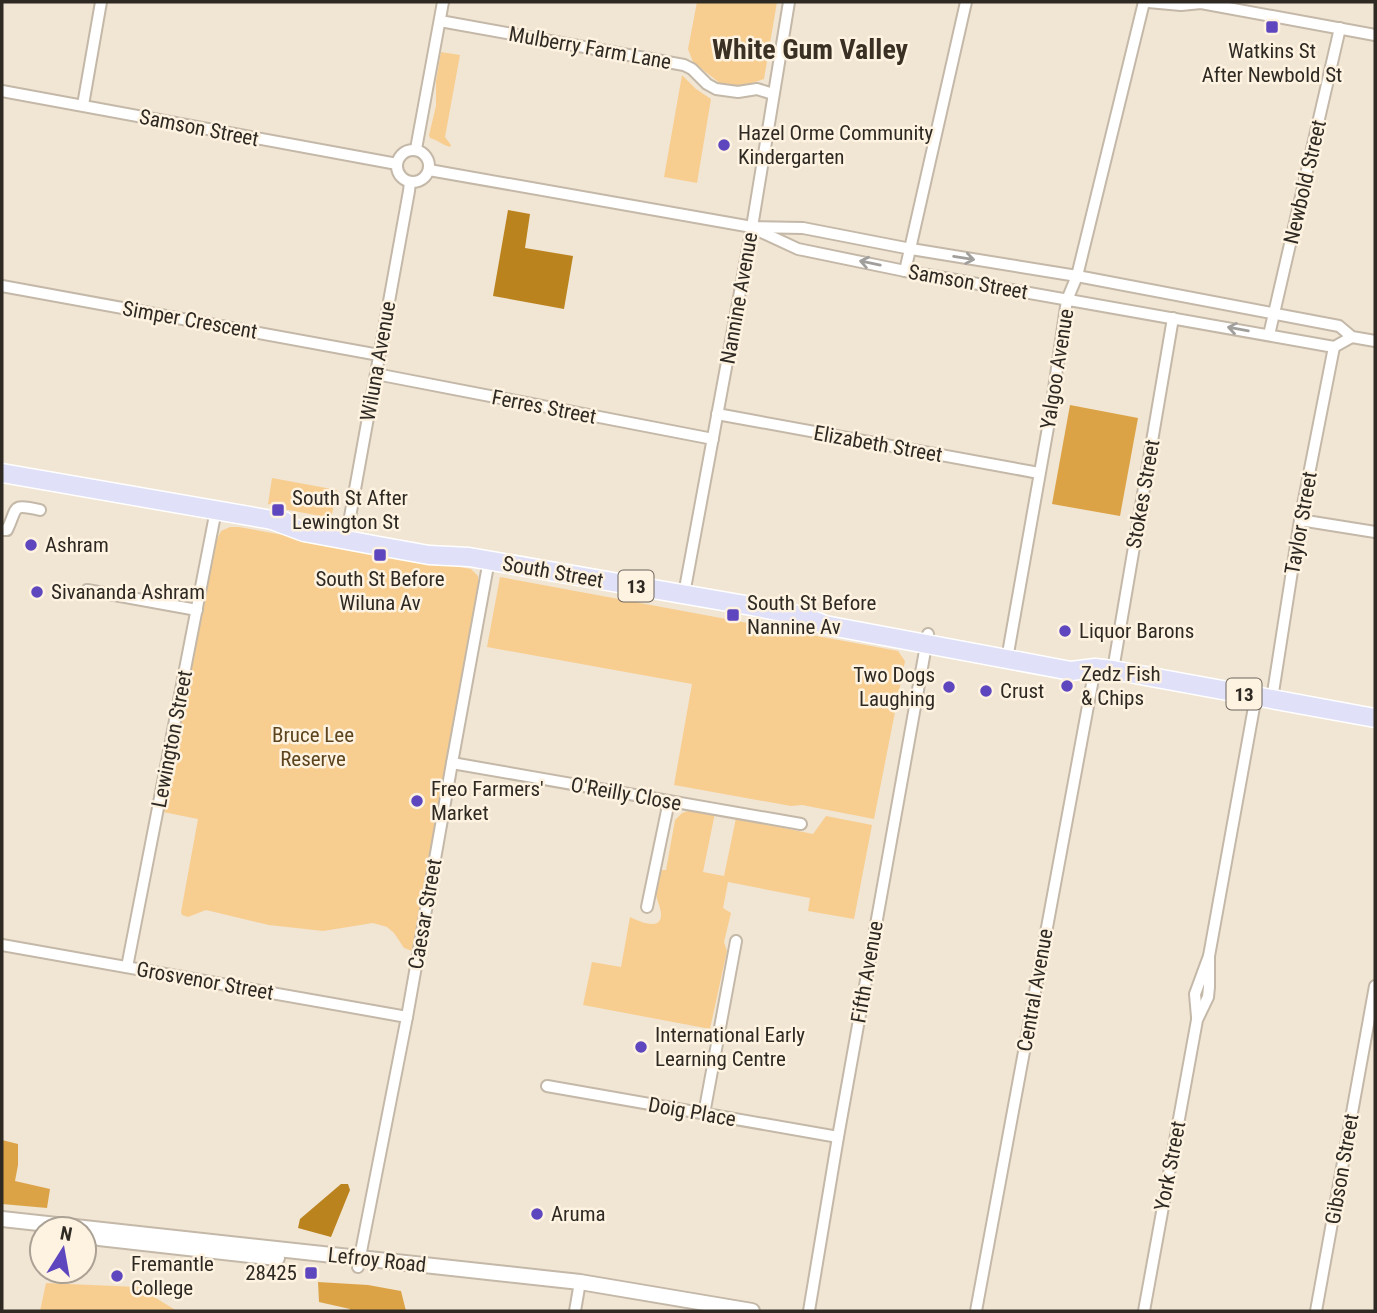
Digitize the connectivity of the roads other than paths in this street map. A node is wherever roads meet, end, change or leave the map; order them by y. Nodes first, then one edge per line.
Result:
1 (101, 2) edge
2 (443, 2) edge
3 (789, 2) edge
4 (966, 2) edge
5 (1146, 2) edge
6 (1200, 2) edge
7 (440, 21) junction
8 (1340, 29) junction
9 (1375, 35) edge
10 (2, 91) edge
11 (774, 94) junction
12 (83, 105) junction
13 (416, 149) junction
14 (397, 164) junction
15 (429, 170) junction
16 (410, 182) junction
17 (752, 228) junction
18 (911, 249) junction
19 (905, 271) junction
20 (1077, 276) junction
21 (2, 286) edge
22 (1067, 300) junction
23 (1274, 314) junction
24 (1173, 318) junction
25 (1269, 334) junction
26 (1352, 337) junction
27 (1375, 341) edge
28 (1334, 347) junction
29 (379, 355) junction
30 (376, 374) junction
31 (717, 414) junction
32 (713, 439) junction
33 (2, 473) edge
34 (1039, 473) junction
35 (40, 510) dead end
36 (216, 510) junction
37 (1300, 520) junction
38 (2, 530) edge
39 (1375, 533) edge
40 (347, 534) junction
41 (489, 560) junction
42 (87, 590) dead end
43 (684, 594) junction
44 (197, 610) junction
45 (927, 639) junction
46 (1008, 653) junction
47 (1104, 669) junction
48 (1264, 698) junction
49 (1375, 718) edge
50 (452, 763) junction
51 (669, 801) junction
52 (801, 824) dead end
53 (647, 907) dead end
54 (736, 941) dead end
55 (2, 945) edge
56 (127, 967) junction
57 (1375, 986) edge
58 (407, 1017) junction
59 (547, 1086) dead end
60 (704, 1114) junction
61 (838, 1137) junction
62 (2, 1219) edge
63 (2, 1227) edge
64 (28, 1230) edge
65 (98, 1238) edge
66 (359, 1262) junction
67 (580, 1286) junction
68 (575, 1311) edge
69 (713, 1311) edge
70 (752, 1311) edge
71 (809, 1311) edge
72 (976, 1311) edge
73 (1144, 1311) edge
74 (1316, 1311) edge

1 - 12 street
2 - 7 street
3 - 11 street, Nannine Avenue
4 - 18 street
5 - 6 street
5 - 20 street, Yalgoo Avenue
6 - 8 street
7 - 11 street, Mulberry Farm Lane
7 - 13 street
8 - 9 street
8 - 23 street, Newbold Street
10 - 12 street, Samson Street
11 - 17 street, Nannine Avenue
12 - 14 street, Samson Street
13 - 14 street
13 - 15 street
14 - 16 street
15 - 16 street
15 - 17 street, Samson Street
16 - 29 street, Wiluna Avenue
17 - 18 street, Samson Street
19 -> 17 street, Samson Street
17 - 31 street, Nannine Avenue
18 - 19 street
18 -> 20 street, Samson Street
19 - 22 street, Samson Street
20 - 22 street, Yalgoo Avenue
20 - 23 street, Samson Street
21 - 29 street, Simper Crescent
22 - 24 street, Samson Street
22 - 34 street, Yalgoo Avenue
23 - 25 street, Newbold Street
23 - 26 street, Samson Street
25 -> 24 street, Samson Street
24 - 47 street, Stokes Street
25 - 28 street, Samson Street
26 - 27 street, Samson Street
26 - 28 street
28 - 37 street, Taylor Street
29 - 30 street, Wiluna Avenue
30 - 32 street, Ferres Street
30 - 40 street, Wiluna Avenue
31 - 32 street, Nannine Avenue
31 - 34 street, Elizabeth Street
32 - 43 street, Nannine Avenue
33 - 36 main road, South Street / 13
34 - 46 street, Yalgoo Avenue
35 - 38 street
36 - 40 main road, South Street / 13
36 - 44 street, Lewington Street
37 - 39 street
37 - 48 street, Taylor Street
40 - 41 main road, South Street / 13
41 - 43 main road, South Street / 13
41 - 50 street, Caesar Street
42 - 44 street
43 - 45 main road, South Street / 13
44 - 56 street, Lewington Street
45 - 46 main road, South Street / 13
45 - 61 street, Fifth Avenue
46 - 47 main road, South Street / 13
47 - 48 main road, South Street / 13
47 - 72 street, Central Avenue
48 - 49 main road, South Street / 13
48 - 73 street, York Street
50 - 51 street, O'Reilly Close
50 - 58 street, Caesar Street
51 - 52 street, O'Reilly Close
51 - 53 street
54 - 60 street
55 - 56 street, Grosvenor Street
56 - 58 street, Grosvenor Street
57 - 74 street, Gibson Street
58 - 66 street, Caesar Street
59 - 60 street, Doig Place
60 - 61 street, Doig Place
61 - 71 street, Fifth Avenue
62 - 66 street, Lefroy Road
63 - 64 street
65 - 66 street, Lefroy Road
66 - 67 street, Lefroy Road
67 - 68 street
67 - 69 street, Lefroy Road
67 - 70 street, Lefroy Road

